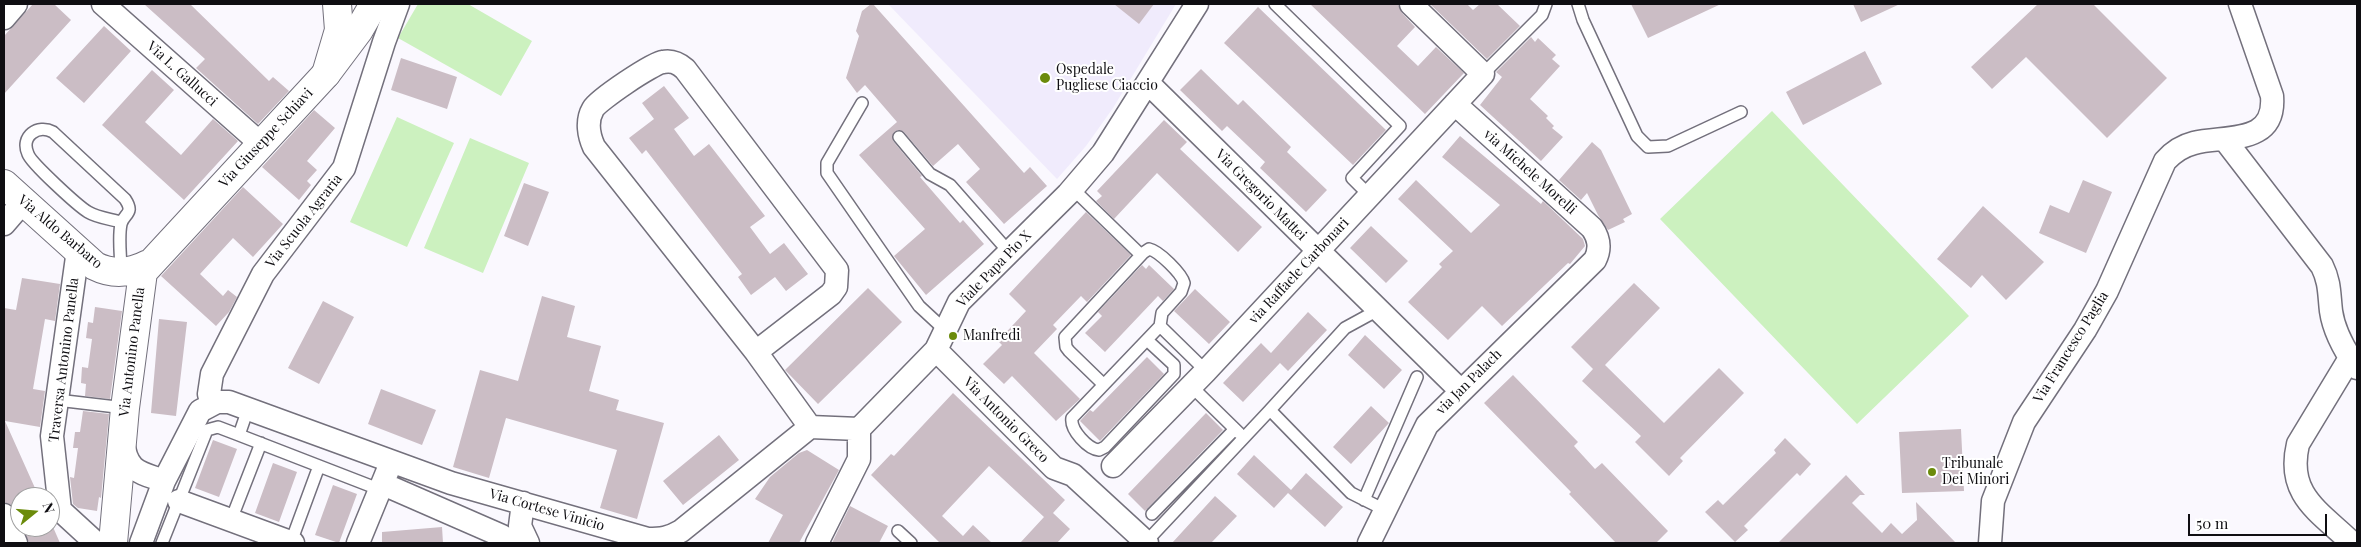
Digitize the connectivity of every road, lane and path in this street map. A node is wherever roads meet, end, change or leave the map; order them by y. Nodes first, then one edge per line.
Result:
1 (16, 4) edge
2 (103, 4) edge
3 (337, 4) edge
4 (374, 4) edge
5 (398, 4) edge
6 (1197, 4) edge
7 (1275, 4) edge
8 (1411, 4) edge
9 (1546, 4) edge
10 (1578, 4) edge
11 (2240, 4) edge
12 (4, 18) edge
13 (326, 74) junction
14 (1483, 74) junction
15 (1148, 83) junction
16 (862, 103) dead end
17 (1455, 104) junction
18 (1741, 112) dead end
19 (899, 137) dead end
20 (2225, 140) junction
21 (261, 144) junction
22 (1073, 189) junction
23 (13, 193) edge
24 (1369, 195) junction
25 (122, 222) junction
26 (4, 224) edge
27 (1599, 244) joint
28 (1317, 251) junction
29 (1009, 252) junction
30 (1141, 255) junction
31 (98, 262) junction
32 (148, 264) junction
33 (1378, 310) junction
34 (136, 314) junction
35 (1160, 326) junction
36 (1147, 340) junction
37 (941, 341) junction
38 (756, 352) junction
39 (2354, 363) edge
40 (1417, 377) dead end
41 (1198, 378) junction
42 (1103, 384) junction
43 (1460, 390) junction
44 (57, 400) junction
45 (212, 404) junction
46 (126, 408) junction
47 (248, 409) junction
48 (1270, 410) junction
49 (810, 427) junction
50 (859, 429) junction
51 (1235, 429) junction
52 (239, 435) junction
53 (1244, 438) junction
54 (123, 441) junction
55 (261, 443) junction
56 (391, 461) junction
57 (320, 466) junction
58 (1113, 466) dead end
59 (164, 481) junction
60 (382, 487) junction
61 (179, 500) junction
62 (1364, 500) junction
63 (524, 504) junction
64 (1385, 510) junction
65 (1152, 514) dead end
66 (4, 515) edge
67 (231, 520) junction
68 (898, 531) dead end
69 (16, 543) edge
70 (96, 543) edge
71 (113, 543) edge
72 (141, 543) edge
73 (162, 543) edge
74 (292, 543) edge
75 (358, 543) edge
76 (509, 543) edge
77 (528, 543) edge
78 (817, 543) edge
79 (911, 543) edge
80 (1147, 543) edge
81 (1369, 543) edge
82 (1990, 543) edge
83 (2352, 543) edge

1 - 12 street
2 - 21 street, Via L. Gallucci
3 - 13 main road
4 - 13 main road, Via Giuseppe Schiavi
5 - 45 street, Via Scuola Agraria
6 - 15 street, Viale Papa Pio X
7 - 24 lane
8 - 14 street
9 - 14 lane
10 - 18 lane
11 - 20 street, Via Francesco Paglia
13 - 21 main road, Via Giuseppe Schiavi
14 - 17 street, via Raffaele Carbonari
15 - 22 street, Viale Papa Pio X
15 - 28 street, Via Gregorio Mattei
16 - 37 lane
17 - 24 street, via Raffaele Carbonari
17 - 27 street, via Michele Morelli
19 - 29 lane
20 - 39 street
20 - 82 street, Via Francesco Paglia
21 - 32 main road, Via Giuseppe Schiavi
22 - 29 street, Viale Papa Pio X
22 - 30 lane
23 - 26 street
23 - 31 main road, Via Aldo Barbaro
24 - 28 street, via Raffaele Carbonari
25 - 25 lane
25 - 31 lane
27 - 43 street, via Jan Palach
28 - 33 street, Via Gregorio Mattei
28 - 41 street, via Raffaele Carbonari
29 - 37 street, Viale Papa Pio X
30 - 35 lane
30 - 42 lane
31 - 32 main road, Via Aldo Barbaro
31 - 34 main road
31 - 44 street, Traversa Antonino Panella
32 - 34 main road, Via Antonino Panella
33 - 43 street, Via Gregorio Mattei
33 - 48 lane
34 - 46 main road, Via Antonino Panella
35 - 36 lane
35 - 41 lane
36 - 42 lane
36 - 42 lane
37 - 50 street, Viale Papa Pio X
37 - 80 street, Via Antonio Greco
38 - 38 street
38 - 49 street
39 - 83 street
40 - 62 lane
41 - 51 lane
41 - 58 street, via Raffaele Carbonari
43 - 64 street, via Jan Palach
44 - 46 lane
44 - 70 street, Traversa Antonino Panella
45 - 47 street, Via Cortese Vinicio
45 - 59 street
46 - 54 main road, Via Antonino Panella
47 - 52 lane
47 - 56 street, Via Cortese Vinicio
48 - 53 lane
48 - 62 lane
49 - 50 street
49 - 63 street, Via Cortese Vinicio
50 - 78 street
51 - 53 lane
51 - 65 lane
52 - 55 lane
52 - 61 lane
53 - 80 lane
54 - 59 street
54 - 71 main road, Via Antonino Panella
55 - 57 lane
55 - 67 lane
56 - 60 street
56 - 63 street, Via Cortese Vinicio
57 - 60 lane
57 - 74 lane
59 - 72 street
60 - 75 street
60 - 76 street
61 - 67 street
61 - 73 lane
62 - 64 lane
63 - 77 street
64 - 81 street, via Jan Palach
66 - 69 street
67 - 74 street
68 - 79 lane

